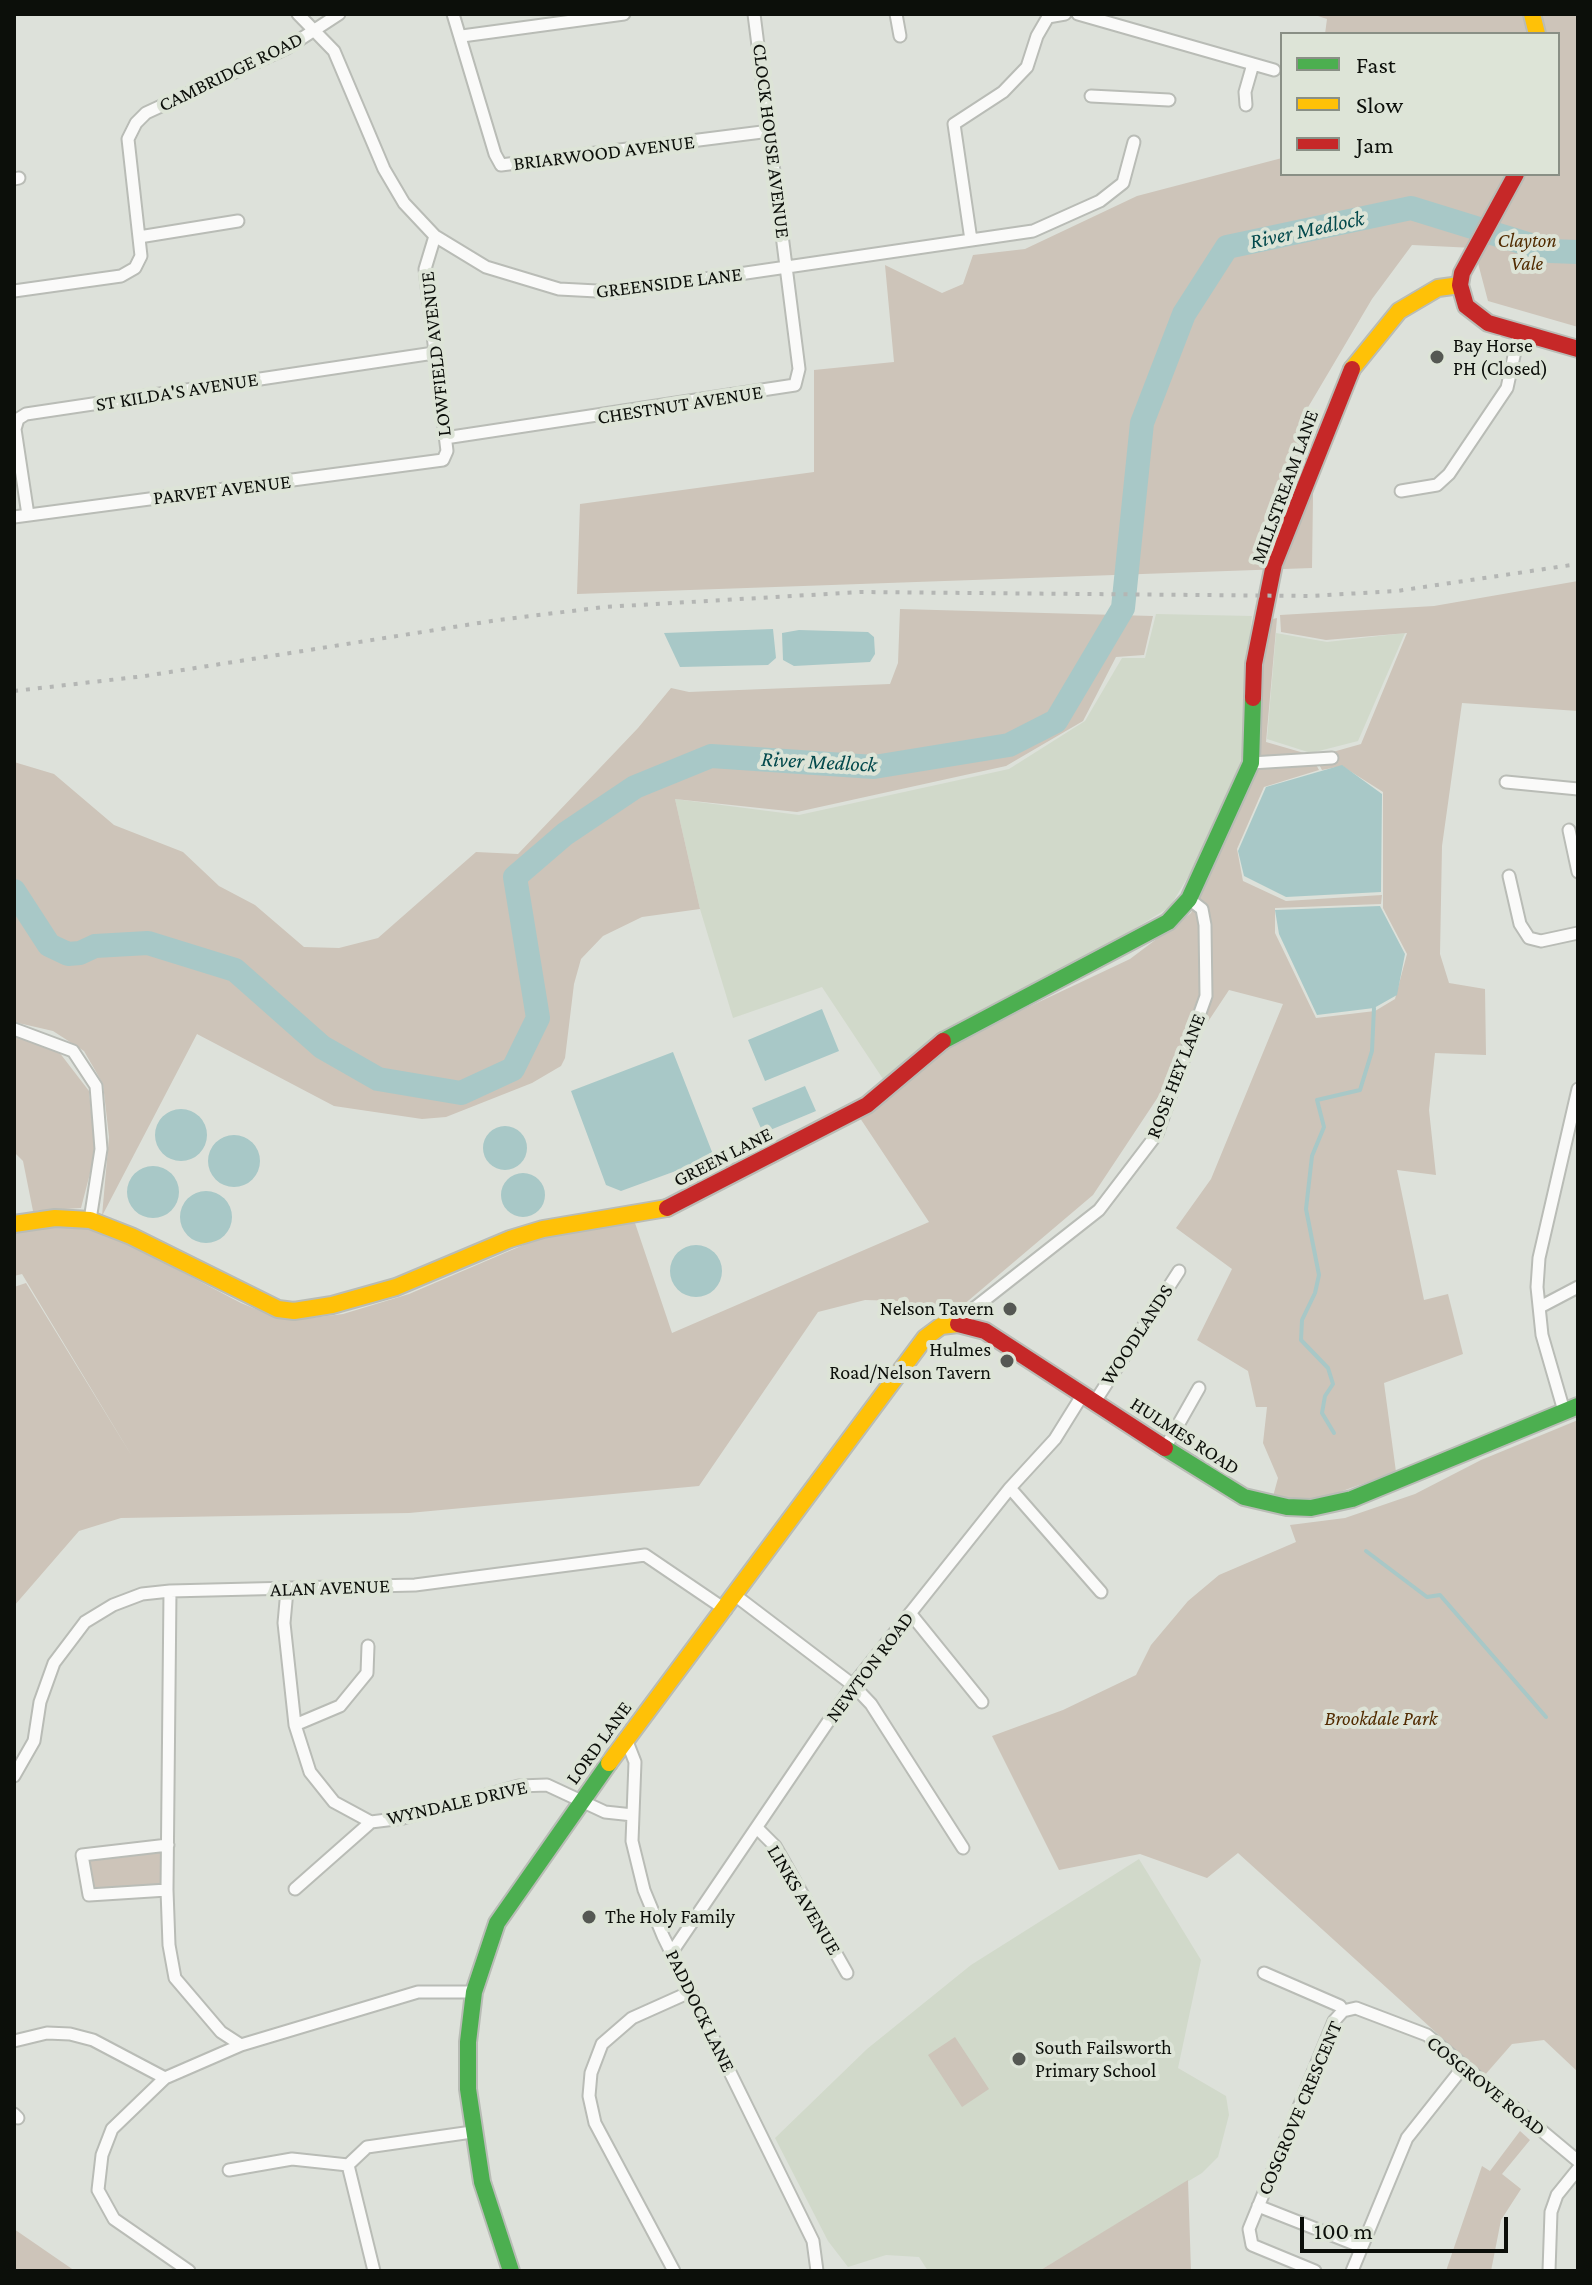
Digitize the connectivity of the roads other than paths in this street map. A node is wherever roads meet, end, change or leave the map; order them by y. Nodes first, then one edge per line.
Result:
1 (298, 14) edge
2 (339, 14) edge
3 (453, 14) edge
4 (624, 14) edge
5 (754, 14) edge
6 (896, 14) edge
7 (1065, 14) edge
8 (1078, 14) edge
9 (315, 30) junction
10 (462, 36) junction
11 (900, 36) dead end
12 (1253, 64) junction
13 (1274, 70) dead end
14 (1091, 96) dead end
15 (1169, 100) dead end
16 (1246, 105) dead end
17 (770, 131) junction
18 (1134, 142) dead end
19 (1515, 176) edge
20 (238, 221) dead end
21 (435, 236) junction
22 (139, 237) junction
23 (971, 240) junction
24 (787, 267) junction
25 (1460, 285) junction
26 (14, 291) edge
27 (1519, 333) junction
28 (1578, 349) edge
29 (434, 353) junction
30 (445, 438) junction
31 (431, 464) joint
32 (1401, 491) dead end
33 (28, 515) junction
34 (14, 517) edge
35 (1332, 758) dead end
36 (1251, 763) junction
37 (1506, 782) dead end
38 (1578, 789) edge
39 (1569, 830) dead end
40 (1578, 872) edge
41 (1509, 876) dead end
42 (1189, 899) junction
43 (1578, 933) edge
44 (14, 1029) edge
45 (1578, 1089) edge
46 (1578, 1131) edge
47 (1566, 1136) junction
48 (90, 1220) junction
49 (14, 1224) edge
50 (1179, 1271) dead end
51 (1578, 1287) edge
52 (1540, 1307) junction
53 (966, 1324) junction
54 (1199, 1388) dead end
55 (1090, 1397) junction
56 (1571, 1408) edge
57 (1165, 1448) junction
58 (1010, 1488) junction
59 (287, 1590) junction
60 (170, 1591) junction
61 (1101, 1592) dead end
62 (731, 1603) junction
63 (910, 1613) junction
64 (368, 1646) dead end
65 (853, 1685) junction
66 (982, 1702) dead end
67 (295, 1725) junction
68 (626, 1739) junction
69 (14, 1776) edge
70 (582, 1800) junction
71 (633, 1815) junction
72 (371, 1822) junction
73 (758, 1829) junction
74 (168, 1845) junction
75 (963, 1848) dead end
76 (295, 1889) dead end
77 (167, 1890) junction
78 (672, 1952) junction
79 (847, 1973) dead end
80 (1264, 1973) dead end
81 (474, 1992) junction
82 (690, 1992) junction
83 (1343, 2011) junction
84 (14, 2041) edge
85 (241, 2045) junction
86 (1464, 2066) junction
87 (165, 2078) junction
88 (472, 2132) junction
89 (1578, 2161) edge
90 (348, 2165) junction
91 (1578, 2169) edge
92 (229, 2170) dead end
93 (1258, 2206) junction
94 (1362, 2247) junction
95 (189, 2271) edge
96 (374, 2271) edge
97 (511, 2271) edge
98 (674, 2271) edge
99 (817, 2271) edge
100 (1315, 2271) edge
101 (1352, 2271) edge
102 (1549, 2271) edge

1 - 9 street, GREENSIDE LANE
2 - 9 street
3 - 10 street, BRIARWOOD AVENUE
4 - 10 street
5 - 17 street, CLOCK HOUSE AVENUE
6 - 11 street
7 - 23 street
8 - 12 street
9 - 21 street, GREENSIDE LANE
9 - 22 street, CAMBRIDGE ROAD
10 - 17 street, BRIARWOOD AVENUE
12 - 13 street
12 - 16 street
14 - 15 street
17 - 24 street, CLOCK HOUSE AVENUE
18 - 23 street, GREENSIDE LANE
19 - 25 street
20 - 22 street
21 - 24 street, GREENSIDE LANE
21 - 29 street, LOWFIELD AVENUE
22 - 26 street, CAMBRIDGE ROAD
23 - 24 street, GREENSIDE LANE
24 - 30 street, CHESTNUT AVENUE
25 - 27 street
25 - 36 street, MILLSTREAM LANE
27 - 28 street
27 - 32 street
29 - 30 street, LOWFIELD AVENUE
29 - 33 street, ST KILDA'S AVENUE
30 - 31 street, LOWFIELD AVENUE
31 - 33 street, PARVET AVENUE
33 - 34 street, PARVET AVENUE
35 - 36 street
36 - 42 street, GREEN LANE
37 - 38 street
39 - 40 street
41 - 43 street
42 - 48 street, GREEN LANE
42 - 53 street, ROSE HEY LANE
44 - 48 street
45 - 47 street
46 - 47 street
47 - 52 street
48 - 49 street, GREEN LANE
50 - 55 street, WOODLANDS
51 - 52 street
52 - 56 street
53 - 55 street, HULMES ROAD
53 - 62 street, LORD LANE
54 - 57 street
55 - 57 street, HULMES ROAD
55 - 58 street, NEWTON ROAD
56 - 57 street, HULMES ROAD
58 - 61 street
58 - 63 street, NEWTON ROAD
59 - 60 street, ALAN AVENUE
59 - 62 street, ALAN AVENUE
59 - 67 street, WYNDALE DRIVE
60 - 69 street, ALAN AVENUE
60 - 74 street
62 - 65 street, ALAN AVENUE
62 - 68 street, LORD LANE
63 - 65 street, NEWTON ROAD
63 - 66 street
64 - 67 street
65 - 73 street, NEWTON ROAD
65 - 75 street, ALAN AVENUE
67 - 72 street, WYNDALE DRIVE
68 - 70 street, LORD LANE
68 - 71 street, PADDOCK LANE
70 - 71 street, WYNDALE DRIVE
70 - 72 street, WYNDALE DRIVE
70 - 81 street, LORD LANE
71 - 78 street, PADDOCK LANE
72 - 76 street, WYNDALE DRIVE
73 - 78 street, NEWTON ROAD
73 - 79 street, LINKS AVENUE
74 - 77 street
74 - 77 street
77 - 85 street
78 - 82 street, PADDOCK LANE
80 - 83 street, COSGROVE ROAD
81 - 85 street
81 - 88 street, LORD LANE
82 - 98 street
82 - 99 street, PADDOCK LANE
83 - 86 street, COSGROVE ROAD
83 - 93 street, COSGROVE CRESCENT
84 - 87 street
85 - 87 street
86 - 89 street, COSGROVE ROAD
86 - 94 street
87 - 95 street
88 - 90 street
88 - 97 street, LORD LANE
90 - 92 street
90 - 96 street
91 - 102 street
93 - 94 street, COSGROVE CRESCENT
93 - 100 street, COSGROVE CRESCENT
94 - 101 street

